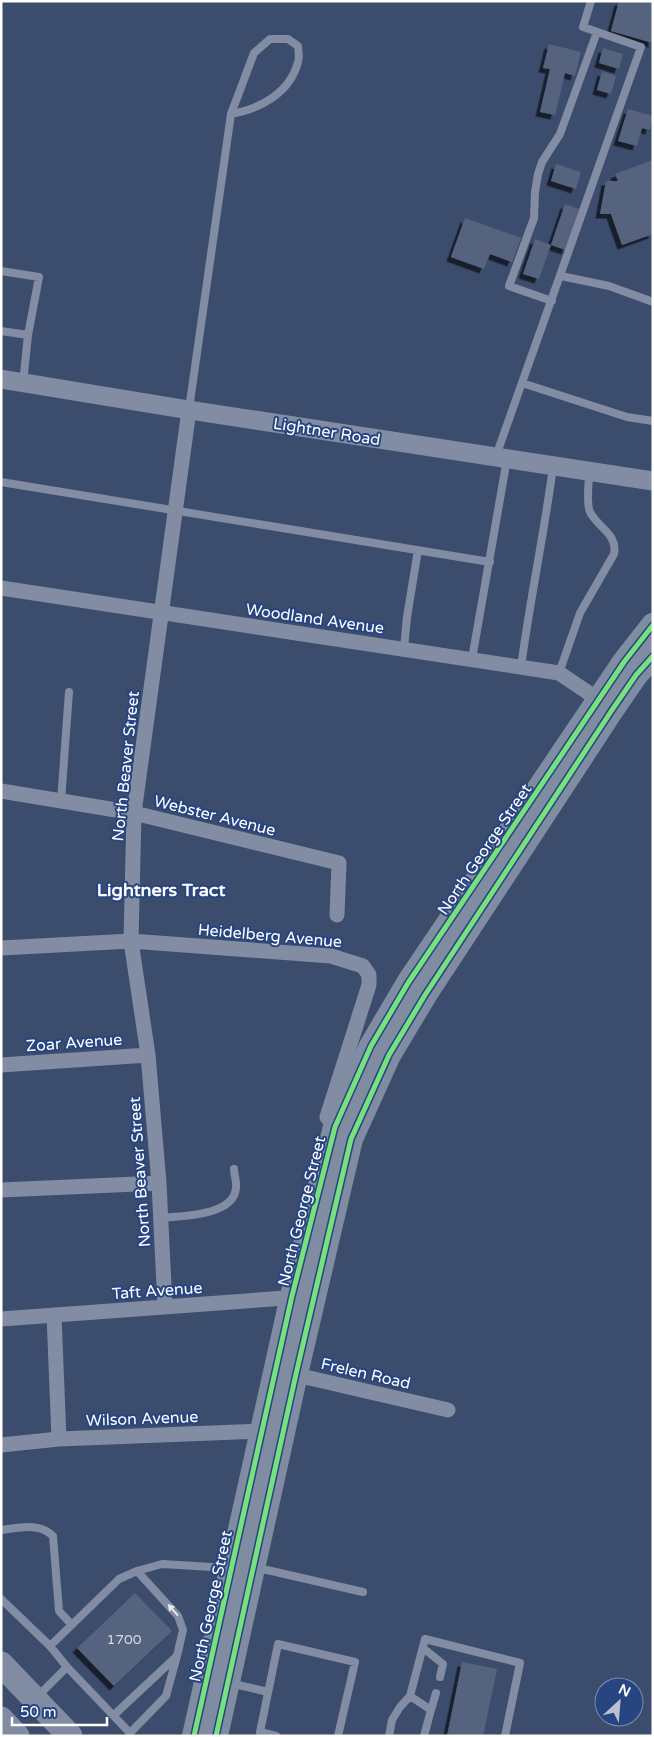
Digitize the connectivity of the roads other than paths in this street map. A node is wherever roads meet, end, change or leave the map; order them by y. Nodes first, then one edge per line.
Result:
1 (591, 1) edge
2 (597, 32) junction
3 (231, 114) junction
4 (1, 271) edge
5 (561, 276) junction
6 (552, 301) junction
7 (653, 302) edge
8 (1, 331) edge
9 (28, 335) junction
10 (1, 379) edge
11 (23, 383) junction
12 (522, 383) junction
13 (189, 410) junction
14 (653, 421) edge
15 (502, 457) junction
16 (554, 465) junction
17 (589, 470) junction
18 (653, 481) edge
19 (1, 482) edge
20 (175, 510) junction
21 (418, 550) junction
22 (490, 562) junction
23 (1, 588) edge
24 (161, 612) junction
25 (653, 625) edge
26 (404, 648) junction
27 (653, 656) edge
28 (472, 659) junction
29 (521, 666) junction
30 (559, 673) junction
31 (69, 692) dead end
32 (605, 705) junction
33 (1, 791) edge
34 (61, 801) junction
35 (134, 813) junction
36 (337, 915) dead end
37 (131, 941) junction
38 (1, 948) edge
39 (148, 1055) junction
40 (1, 1065) edge
41 (335, 1127) junction
42 (234, 1168) dead end
43 (159, 1182) junction
44 (1, 1190) edge
45 (160, 1218) junction
46 (304, 1297) junction
47 (165, 1307) junction
48 (54, 1315) junction
49 (1, 1319) edge
50 (286, 1372) junction
51 (448, 1410) dead end
52 (272, 1434) junction
53 (59, 1439) junction
54 (1, 1445) edge
55 (1, 1530) edge
56 (243, 1569) junction
57 (137, 1571) junction
58 (363, 1592) dead end
59 (1, 1598) edge
60 (71, 1624) junction
61 (50, 1646) junction
62 (423, 1648) junction
63 (177, 1656) junction
64 (1, 1664) edge
65 (67, 1666) junction
66 (440, 1677) dead end
67 (228, 1682) junction
68 (268, 1692) junction
69 (436, 1693) dead end
70 (410, 1696) junction
71 (34, 1699) junction
72 (431, 1710) junction
73 (114, 1715) junction
74 (70, 1736) edge
75 (194, 1736) edge
76 (216, 1736) edge
77 (276, 1736) edge
78 (338, 1736) edge
79 (389, 1736) edge
80 (424, 1736) edge
81 (505, 1736) edge

1 - 2 lane
2 - 5 lane
2 - 6 lane
3 - 3 lane
3 - 13 lane
4 - 9 lane
5 - 6 lane
5 - 7 lane
6 - 12 lane
8 - 9 lane
9 - 11 lane
10 - 11 street, Lightner Road
11 - 13 street, Lightner Road
12 - 14 lane
12 - 15 lane
13 - 15 street, Lightner Road
13 - 20 street, North Beaver Street
15 - 16 street, Lightner Road
15 - 22 lane
16 - 17 street, Lightner Road
16 - 29 lane
17 - 18 street, Lightner Road
17 - 30 lane
19 - 20 lane
20 - 21 lane
20 - 24 street, North Beaver Street
21 - 22 lane
21 - 26 lane
22 - 28 lane
23 - 24 street, Woodland Avenue
24 - 26 street, Woodland Avenue
24 - 35 street, North Beaver Street
25 - 32 main road, North George Street
26 - 28 street, Woodland Avenue
27 - 32 main road, North George Street
28 - 29 street, Woodland Avenue
29 - 30 street, Woodland Avenue
30 - 32 street, Woodland Avenue
31 - 34 lane
32 - 41 main road, North George Street
32 - 46 main road, North George Street
33 - 34 street, Webster Avenue
34 - 35 street, Webster Avenue
35 - 36 street, Webster Avenue
35 - 37 street, North Beaver Street
37 - 38 street, Heidelberg Avenue
37 - 39 street, North Beaver Street
37 - 41 street, Heidelberg Avenue
39 - 40 street, Zoar Avenue
39 - 43 street, North Beaver Street
41 - 46 main road, North George Street
42 - 45 lane
43 - 44 street
43 - 45 street, North Beaver Street
45 - 47 street, North Beaver Street
46 - 47 street, Taft Avenue
46 - 50 main road, North George Street
47 - 48 street, Taft Avenue
48 - 49 street, Taft Avenue
48 - 53 street
50 - 51 street, Frelen Road
50 - 52 main road, North George Street
52 - 53 street, Wilson Avenue
52 - 56 main road, North George Street
53 - 54 street, Wilson Avenue
55 - 60 lane
56 - 57 lane
56 - 58 lane
56 - 67 main road, North George Street
56 - 75 main road, North George Street
57 - 60 lane
63 -> 57 lane
59 - 61 lane
60 - 61 lane
61 - 65 lane
62 - 66 lane
62 - 70 lane
62 - 81 lane
63 - 73 lane
63 - 73 lane
64 - 71 highway
65 - 71 lane
65 - 73 lane
67 - 68 lane
67 - 76 main road, North George Street
68 - 77 lane
68 - 78 lane
69 - 72 lane
70 - 72 lane
70 - 79 lane
71 - 74 highway
72 - 80 lane

